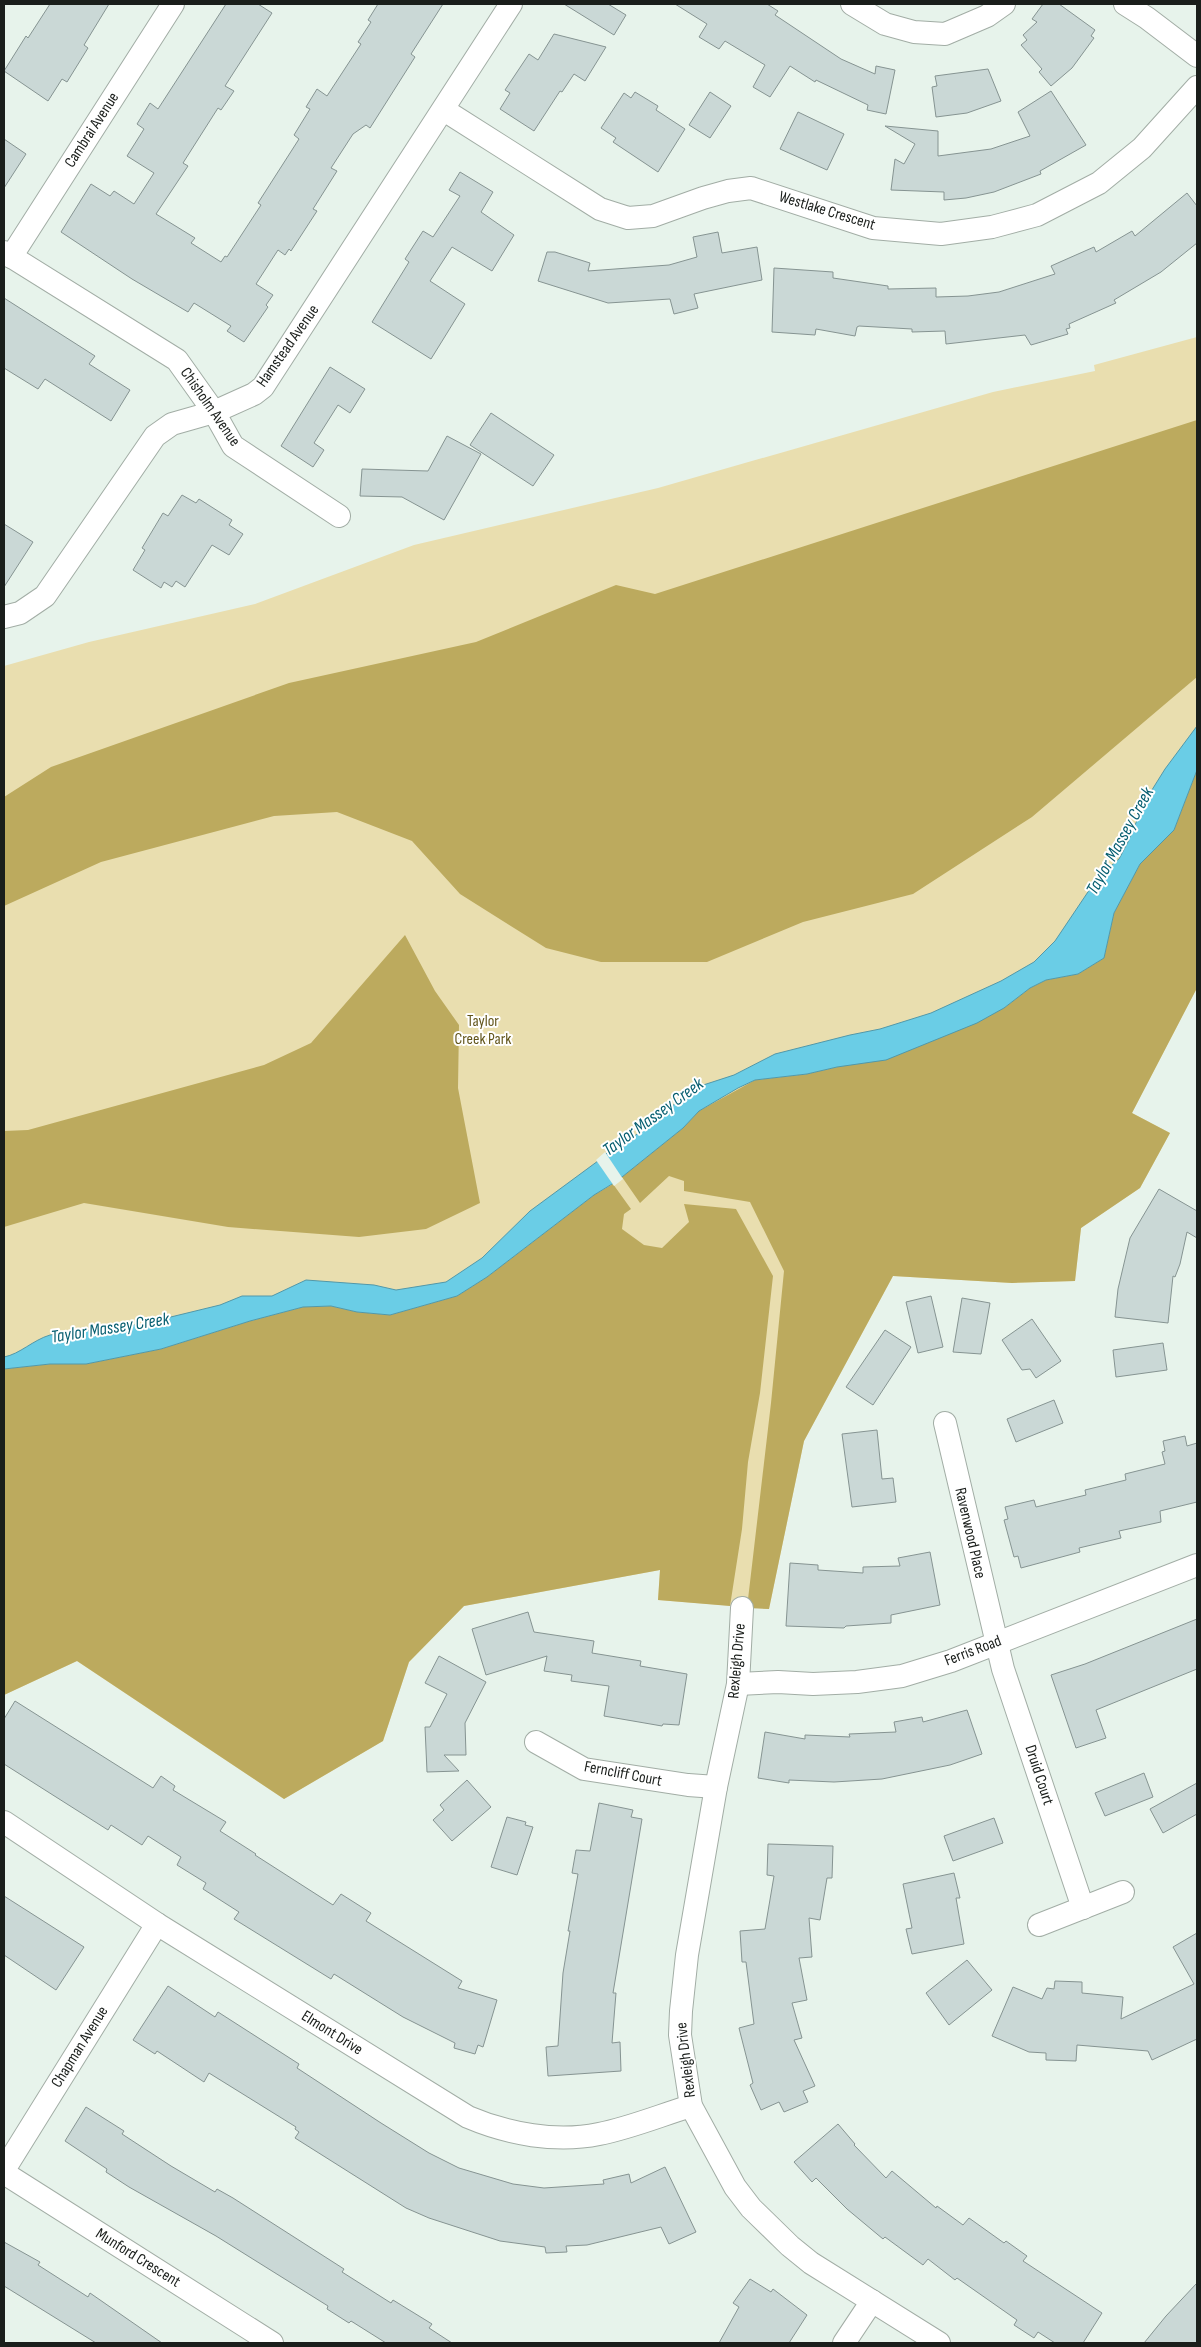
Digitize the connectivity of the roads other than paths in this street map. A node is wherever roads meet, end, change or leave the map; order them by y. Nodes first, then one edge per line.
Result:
1 (173, 4) edge
2 (511, 4) edge
3 (852, 4) edge
4 (1004, 4) edge
5 (1125, 4) edge
6 (1197, 56) edge
7 (1197, 87) edge
8 (444, 110) junction
9 (7, 254) edge
10 (214, 412) junction
11 (339, 516) dead end
12 (4, 617) edge
13 (945, 1423) dead end
14 (1197, 1565) edge
15 (742, 1608) dead end
16 (996, 1642) junction
17 (738, 1684) junction
18 (536, 1742) dead end
19 (716, 1787) junction
20 (4, 1822) edge
21 (1123, 1892) dead end
22 (1083, 1908) junction
23 (157, 1924) junction
24 (1039, 1925) dead end
25 (691, 2106) junction
26 (4, 2172) edge
27 (872, 2301) junction
28 (272, 2343) edge
29 (844, 2343) edge
30 (940, 2343) edge

1 - 9 street, Cambrai Avenue
2 - 8 street, Hamstead Avenue
3 - 4 street
5 - 6 street
7 - 8 street, Westlake Crescent
8 - 10 street, Hamstead Avenue
9 - 10 street, Chisholm Avenue
10 - 11 street, Chisholm Avenue
10 - 12 street, Hamstead Avenue
13 - 16 street, Ravenwood Place
14 - 16 street, Ferris Road
15 - 17 street, Rexleigh Drive
16 - 17 street, Ferris Road
16 - 22 street, Druid Court
17 - 19 street, Rexleigh Drive
18 - 19 street, Ferncliff Court
19 - 25 street, Rexleigh Drive
20 - 23 street, Elmont Drive
21 - 22 street
22 - 24 street
23 - 25 street, Elmont Drive
23 - 26 street, Chapman Avenue
25 - 27 street, Rexleigh Drive
26 - 28 street, Munford Crescent
27 - 29 street
27 - 30 street, Rexleigh Drive

